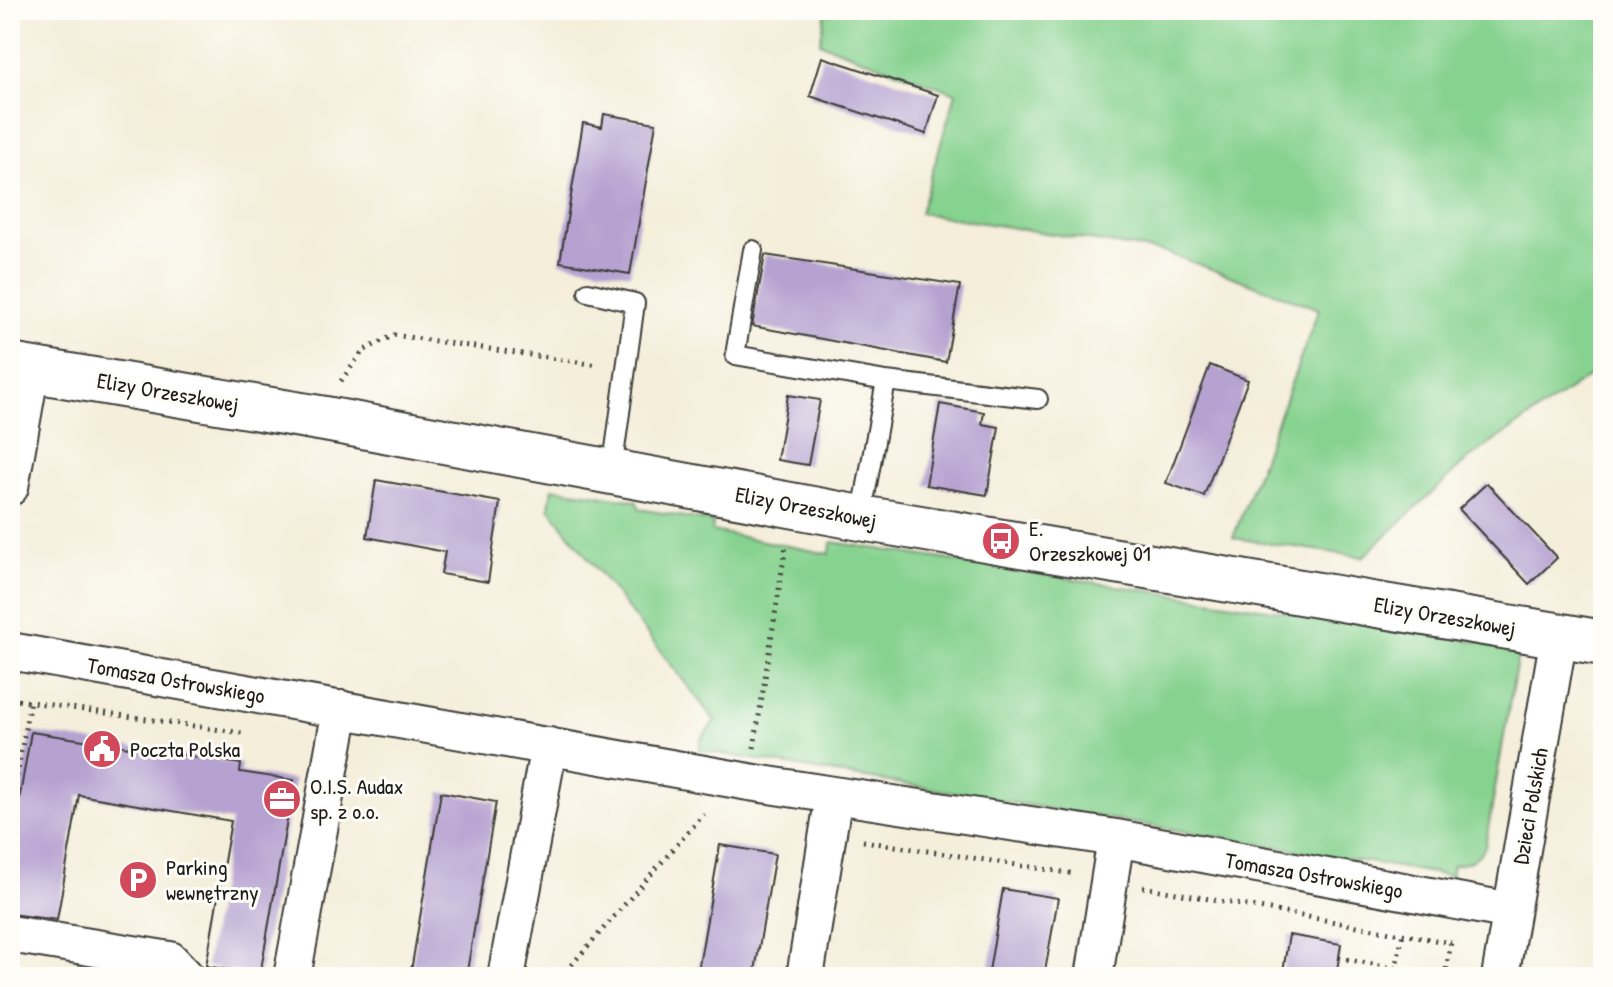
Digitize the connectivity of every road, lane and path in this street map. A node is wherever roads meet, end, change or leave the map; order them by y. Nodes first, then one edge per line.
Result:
1 (753, 250) dead end
2 (588, 292) dead end
3 (21, 367) edge
4 (886, 381) junction
5 (623, 397) junction
6 (1038, 399) dead end
7 (325, 419) junction
8 (612, 471) junction
9 (10, 487) edge
10 (861, 518) junction
11 (786, 540) dead end
12 (1559, 636) junction
13 (1603, 643) edge
14 (10, 651) edge
15 (30, 700) dead end
16 (341, 709) junction
17 (549, 746) junction
18 (749, 782) junction
19 (834, 795) junction
20 (704, 814) dead end
21 (10, 816) edge
22 (1116, 838) junction
23 (1511, 911) junction
24 (1403, 933) dead end
25 (10, 934) edge
26 (1339, 958) dead end
27 (1396, 968) junction
28 (186, 977) edge
29 (292, 977) edge
30 (506, 977) edge
31 (561, 977) edge
32 (805, 977) edge
33 (1094, 977) edge
34 (1394, 977) edge
35 (1500, 977) edge

1 - 4 lane
2 - 5 lane
3 - 7 street, Elizy Orzeszkowej
3 - 9 street
4 - 6 lane
4 - 10 lane
5 - 7 path
5 - 8 lane
7 - 8 street, Elizy Orzeszkowej
8 - 10 street, Elizy Orzeszkowej
10 - 12 street, Elizy Orzeszkowej
11 - 18 path
12 - 13 street, Elizy Orzeszkowej
12 - 23 street, Dzieci Polskich
14 - 16 street, Tomasza Ostrowskiego
15 - 21 path
16 - 17 street, Tomasza Ostrowskiego
16 - 29 street
17 - 18 street, Tomasza Ostrowskiego
17 - 30 street
18 - 19 street, Tomasza Ostrowskiego
19 - 22 street, Tomasza Ostrowskiego
19 - 32 street
20 - 31 path
22 - 23 street, Tomasza Ostrowskiego
22 - 33 street
23 - 35 street, Dzieci Polskich
24 - 27 path
25 - 28 street
26 - 27 path
27 - 34 path

